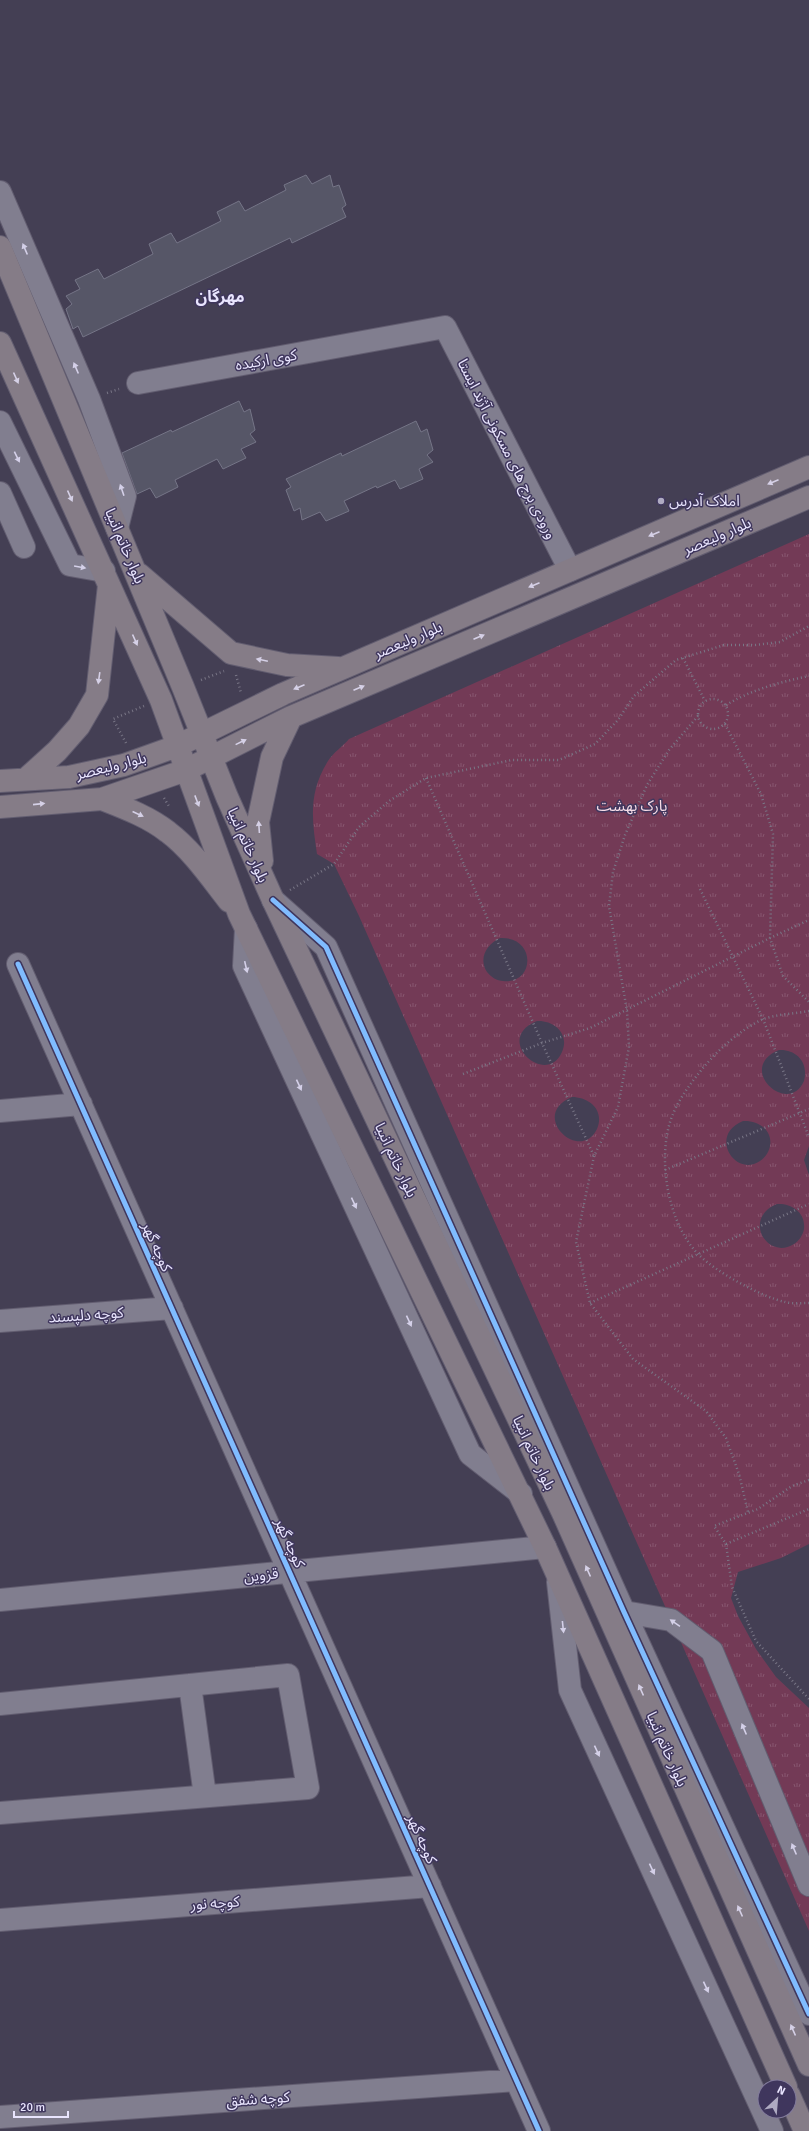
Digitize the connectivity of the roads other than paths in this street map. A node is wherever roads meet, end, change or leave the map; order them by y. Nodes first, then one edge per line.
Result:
1 (0, 192) edge
2 (0, 248) edge
3 (445, 327) joint
4 (0, 343) edge
5 (138, 383) road end
6 (0, 422) edge
7 (809, 467) edge
8 (0, 493) edge
9 (809, 497) edge
10 (117, 528) junction
11 (24, 547) dead end
12 (570, 570) junction
13 (135, 571) junction
14 (106, 577) junction
15 (145, 595) junction
16 (120, 607) junction
17 (343, 668) junction
18 (292, 717) junction
19 (203, 735) junction
20 (178, 746) junction
21 (211, 756) junction
22 (186, 770) junction
23 (74, 776) junction
24 (26, 779) junction
25 (0, 781) edge
26 (102, 799) junction
27 (76, 800) junction
28 (0, 807) edge
29 (268, 889) junction
30 (240, 914) junction
31 (18, 964) dead end
32 (81, 1104) junction
33 (0, 1111) edge
34 (418, 1207) junction
35 (388, 1221) junction
36 (172, 1308) junction
37 (0, 1321) edge
38 (520, 1494) junction
39 (545, 1547) junction
40 (290, 1572) junction
41 (558, 1574) junction
42 (0, 1600) edge
43 (624, 1612) junction
44 (190, 1685) junction
45 (0, 1704) edge
46 (205, 1796) junction
47 (0, 1811) edge
48 (809, 1885) edge
49 (430, 1886) junction
50 (0, 1920) edge
51 (809, 2014) edge
52 (809, 2065) edge
53 (782, 2079) edge
54 (516, 2080) junction
55 (797, 2113) edge
56 (0, 2117) edge
57 (539, 2131) edge
58 (772, 2131) edge
59 (805, 2131) edge

10 -> 1 street
2 - 10 main road, بلوار خاتم انبیا
3 - 5 street, کوی ارکیده
3 - 12 street, ورودی برج های مسکونی آژند ایستا
4 -> 14 main road, بلوار خاتم انبیا
6 -> 14 street
7 -> 12 main road, بلوار ولیعصر
8 - 11 street
18 -> 9 main road, بلوار ولیعصر
10 - 13 main road, بلوار خاتم انبیا
12 -> 17 main road, بلوار ولیعصر
13 - 15 main road, بلوار خاتم انبیا
17 -> 13 main road
14 - 16 main road, بلوار خاتم انبیا
14 -> 24 main road
15 - 16 main road
15 - 19 main road, بلوار خاتم انبیا
16 -> 20 main road, بلوار خاتم انبیا
17 -> 19 main road, بلوار ولیعصر
21 -> 18 main road, بلوار ولیعصر
29 -> 18 main road
19 - 20 main road, بلوار ولیعصر
19 - 21 main road, بلوار خاتم انبیا
20 - 22 main road, بلوار خاتم انبیا
20 - 23 main road, بلوار ولیعصر
21 - 22 main road, بلوار ولیعصر
21 - 29 main road, بلوار خاتم انبیا
22 - 26 main road, بلوار ولیعصر
22 -> 30 main road, بلوار خاتم انبیا
23 - 24 main road, بلوار ولیعصر
23 - 27 main road
24 - 25 main road, بلوار ولیعصر
26 - 27 main road, بلوار ولیعصر
26 -> 30 main road
28 -> 27 main road, بلوار ولیعصر
29 - 30 main road
29 - 34 main road, بلوار خاتم انبیا
29 - 43 street
30 - 35 main road, بلوار خاتم انبیا
30 -> 38 street
31 - 32 street, کوچه گهر
32 - 33 street
32 - 36 street, کوچه گهر
34 - 35 main road
52 -> 34 main road, بلوار خاتم انبیا
35 - 38 main road, بلوار خاتم انبیا
36 - 37 street, کوچه دلپسند
36 - 40 street, کوچه گهر
38 - 39 main road, بلوار خاتم انبیا
39 - 40 street, قزوین
39 - 41 main road, بلوار خاتم انبیا
40 - 42 street, قزوین
40 - 49 street, کوچه گهر
41 - 53 main road, بلوار خاتم انبیا
41 -> 58 street
48 -> 43 street
43 - 51 street
44 - 45 street
44 - 46 street
44 - 46 street
46 - 47 street
49 - 50 street, کوچه نور
49 - 54 street, کوچه گهر
54 - 56 street, کوچه شفق
54 - 57 street, کوچه گهر
55 - 59 main road

